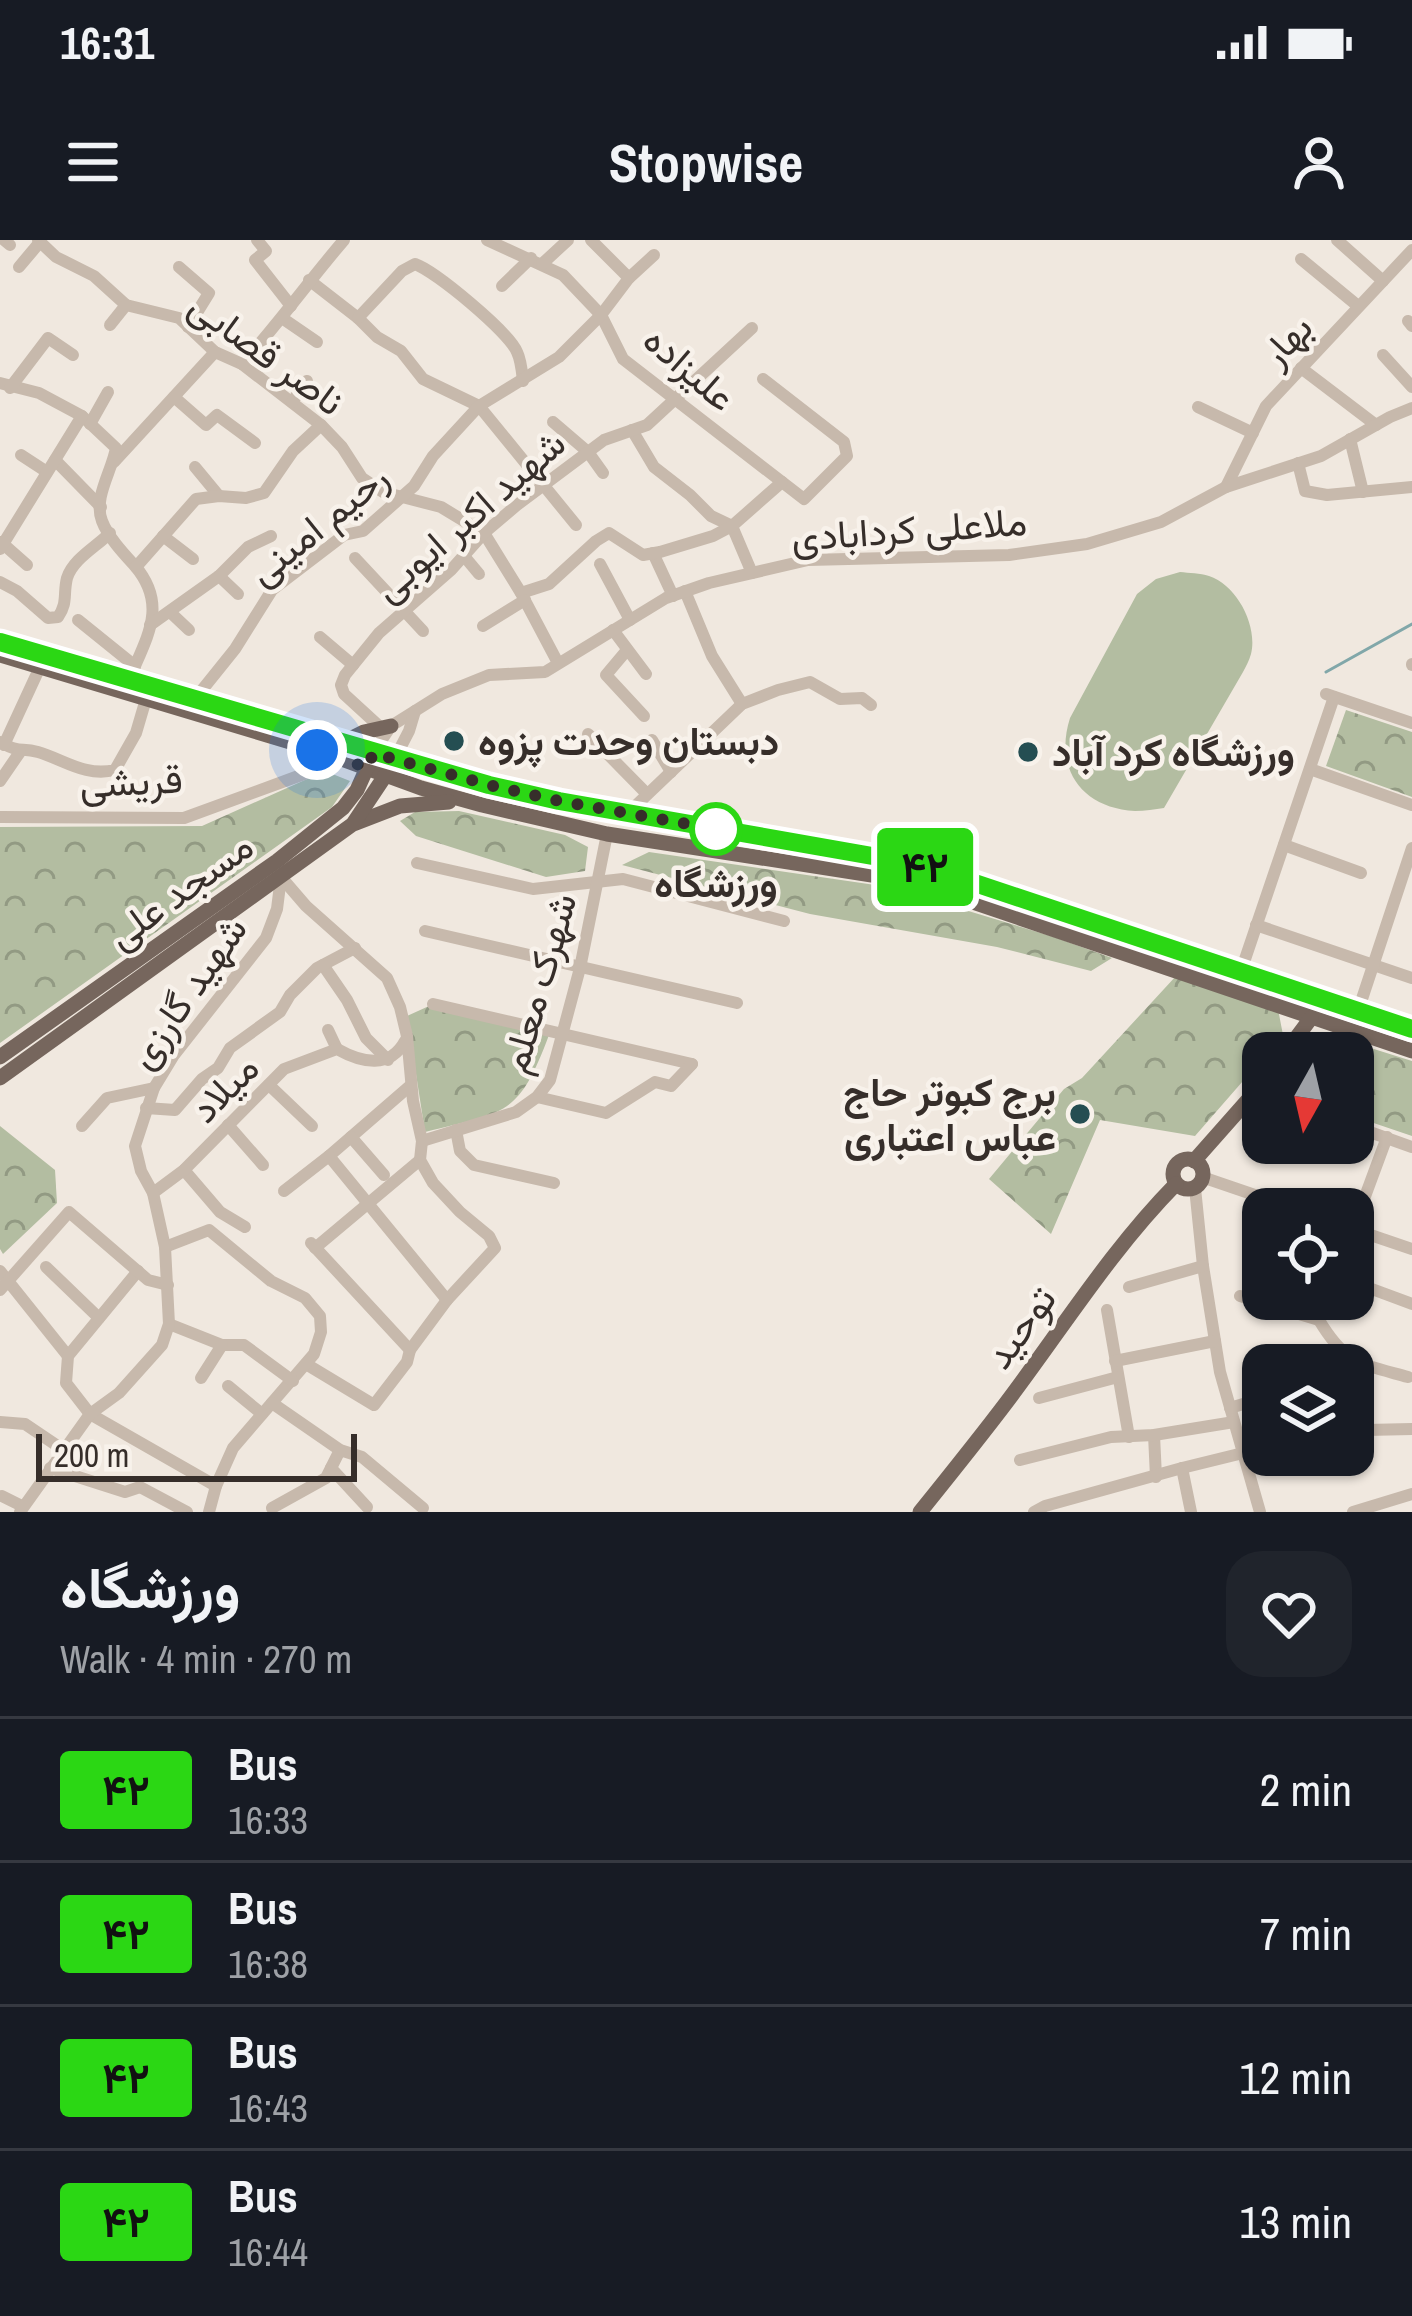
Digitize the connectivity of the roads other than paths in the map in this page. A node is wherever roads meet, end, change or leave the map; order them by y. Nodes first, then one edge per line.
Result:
1 (256, 240) edge
2 (344, 240) edge
3 (487, 240) edge
4 (568, 240) edge
5 (591, 240) edge
6 (1337, 240) edge
7 (39, 241) edge
8 (1412, 250) edge
9 (654, 255) dead end
10 (1301, 260) dead end
11 (537, 261) junction
12 (19, 266) dead end
13 (178, 267) dead end
14 (629, 278) junction
15 (309, 280) junction
16 (1383, 281) junction
17 (502, 286) dead end
18 (126, 305) junction
19 (1358, 306) junction
20 (286, 312) junction
21 (602, 315) junction
22 (358, 318) junction
23 (110, 325) dead end
24 (188, 327) junction
25 (752, 328) dead end
26 (317, 342) dead end
27 (215, 352) junction
28 (73, 355) dead end
29 (1383, 355) dead end
30 (242, 364) junction
31 (1301, 368) junction
32 (763, 379) dead end
33 (307, 381) dead end
34 (524, 381) junction
35 (5, 385) edge
36 (1412, 387) edge
37 (108, 392) dead end
38 (174, 397) junction
39 (674, 399) junction
40 (292, 403) junction
41 (479, 406) junction
42 (1198, 407) dead end
43 (1412, 408) edge
44 (86, 420) junction
45 (553, 422) dead end
46 (321, 425) junction
47 (1376, 425) junction
48 (632, 430) junction
49 (1252, 433) junction
50 (1350, 439) junction
51 (255, 443) dead end
52 (588, 452) junction
53 (21, 455) dead end
54 (113, 463) junction
55 (1298, 463) junction
56 (51, 466) junction
57 (195, 467) dead end
58 (603, 472) dead end
59 (782, 482) junction
60 (545, 485) junction
61 (1226, 487) junction
62 (1412, 487) edge
63 (1363, 492) junction
64 (219, 496) junction
65 (400, 496) junction
66 (101, 507) junction
67 (577, 525) dead end
68 (732, 526) junction
69 (110, 533) junction
70 (484, 533) junction
71 (164, 536) junction
72 (271, 536) dead end
73 (1, 545) edge
74 (653, 554) junction
75 (464, 556) junction
76 (355, 558) dead end
77 (193, 559) dead end
78 (600, 564) dead end
79 (27, 565) dead end
80 (136, 567) junction
81 (752, 573) junction
82 (479, 574) dead end
83 (219, 576) junction
84 (0, 582) edge
85 (679, 593) junction
86 (238, 594) dead end
87 (523, 596) junction
88 (403, 612) junction
89 (171, 613) junction
90 (78, 620) dead end
91 (630, 620) junction
92 (150, 626) junction
93 (483, 626) dead end
94 (189, 630) dead end
95 (613, 631) junction
96 (423, 632) dead end
97 (320, 637) dead end
98 (0, 642) edge
99 (627, 650) junction
100 (0, 655) edge
101 (558, 663) junction
102 (353, 665) junction
103 (40, 667) junction
104 (132, 673) junction
105 (646, 674) dead end
106 (146, 699) junction
107 (194, 700) junction
108 (742, 704) junction
109 (871, 706) dead end
110 (415, 711) junction
111 (644, 716) dead end
112 (1412, 723) edge
113 (385, 727) junction
114 (588, 734) dead end
115 (652, 740) dead end
116 (2, 743) edge
117 (329, 749) junction
118 (20, 752) junction
119 (395, 758) junction
120 (370, 760) junction
121 (1310, 769) junction
122 (671, 772) junction
123 (387, 776) junction
124 (0, 781) edge
125 (357, 790) junction
126 (647, 794) junction
127 (482, 805) junction
128 (1412, 805) edge
129 (338, 812) junction
130 (628, 813) junction
131 (0, 817) edge
132 (353, 824) junction
133 (607, 834) junction
134 (1284, 844) junction
135 (1412, 848) edge
136 (907, 862) junction
137 (417, 863) dead end
138 (1361, 873) dead end
139 (281, 877) junction
140 (597, 881) junction
141 (902, 881) junction
142 (784, 921) dead end
143 (1256, 925) junction
144 (424, 931) dead end
145 (356, 948) junction
146 (323, 965) junction
147 (1373, 965) junction
148 (580, 968) junction
149 (1240, 971) junction
150 (1412, 978) edge
151 (737, 1003) dead end
152 (433, 1004) dead end
153 (1358, 1011) junction
154 (75, 1016) junction
155 (1311, 1018) junction
156 (1412, 1029) edge
157 (328, 1030) dead end
158 (1301, 1032) edge
159 (562, 1034) junction
160 (407, 1036) junction
161 (337, 1049) junction
162 (1412, 1051) edge
163 (0, 1057) edge
164 (388, 1060) junction
165 (0, 1078) edge
166 (268, 1085) junction
167 (411, 1085) junction
168 (154, 1088) junction
169 (537, 1097) junction
170 (146, 1108) junction
171 (1242, 1110) edge
172 (228, 1125) junction
173 (82, 1126) dead end
174 (312, 1126) dead end
175 (456, 1130) junction
176 (1374, 1133) edge
177 (1387, 1137) junction
178 (351, 1138) junction
179 (422, 1141) junction
180 (1412, 1147) edge
181 (329, 1156) junction
182 (420, 1160) junction
183 (1194, 1161) junction
184 (263, 1165) dead end
185 (184, 1170) junction
186 (384, 1175) dead end
187 (1198, 1182) junction
188 (554, 1183) dead end
189 (1176, 1184) junction
190 (1368, 1188) edge
191 (284, 1191) dead end
192 (153, 1193) junction
193 (1242, 1194) edge
194 (367, 1203) junction
195 (245, 1227) dead end
196 (1374, 1236) edge
197 (165, 1247) junction
198 (1412, 1249) edge
199 (1203, 1266) junction
200 (46, 1267) dead end
201 (138, 1271) junction
202 (3, 1281) edge
203 (168, 1286) junction
204 (1129, 1287) dead end
205 (1374, 1290) edge
206 (447, 1300) junction
207 (1412, 1304) edge
208 (1107, 1310) dead end
209 (99, 1318) junction
210 (1319, 1320) edge
211 (169, 1324) junction
212 (1215, 1341) junction
213 (222, 1345) junction
214 (410, 1350) junction
215 (68, 1356) junction
216 (1115, 1361) junction
217 (307, 1364) junction
218 (1118, 1377) junction
219 (1408, 1377) dead end
220 (201, 1378) dead end
221 (292, 1381) junction
222 (228, 1386) dead end
223 (1040, 1398) dead end
224 (267, 1408) junction
225 (1242, 1410) edge
226 (90, 1414) junction
227 (1232, 1415) junction
228 (0, 1422) edge
229 (1412, 1429) edge
230 (1374, 1431) edge
231 (1154, 1435) junction
232 (1129, 1437) junction
233 (1242, 1447) edge
234 (64, 1450) junction
235 (340, 1450) junction
236 (1242, 1453) edge
237 (1019, 1460) dead end
238 (50, 1468) junction
239 (331, 1468) junction
240 (1182, 1468) junction
241 (1250, 1476) edge
242 (1156, 1478) junction
243 (216, 1486) junction
244 (1412, 1494) edge
245 (2, 1496) edge
246 (367, 1507) dead end
247 (272, 1508) dead end
248 (423, 1508) dead end
249 (21, 1509) edge
250 (187, 1512) edge
251 (209, 1512) edge
252 (920, 1512) edge
253 (1034, 1512) edge
254 (1191, 1512) edge
255 (1260, 1512) edge
256 (1353, 1512) edge

1 - 20 street
2 - 15 street
3 - 11 street, علیزاده
4 - 11 street
5 - 14 street
6 - 16 street
7 - 12 street
7 - 18 street
8 - 16 street, بهار
9 - 14 street, رحیم امینی
10 - 19 street
11 - 17 street
11 - 21 street, علیزاده
13 - 24 street
14 - 21 street, رحیم امینی
15 - 20 street
15 - 22 street
16 - 19 street, بهار
18 - 23 street
18 - 24 street, ناصر قصابی
19 - 31 street, بهار
20 - 26 street
20 - 30 street
21 - 34 street, رحیم امینی
21 - 39 street, علیزاده
22 - 34 street
22 - 41 street
24 - 27 street, ناصر قصابی
25 - 39 street, شهید اکبر ایوبی
27 - 30 street, ناصر قصابی
27 - 38 street
28 - 35 street
29 - 36 street
30 - 40 street, ناصر قصابی
31 - 47 street
31 - 49 street, بهار
32 - 59 street, علیزاده
33 - 40 street
34 - 41 street, رحیم امینی
35 - 44 street
37 - 44 street
38 - 51 street
38 - 54 street
39 - 48 street, شهید اکبر ایوبی
39 - 59 street, علیزاده
40 - 46 street, ناصر قصابی
41 - 60 street
41 - 65 street, رحیم امینی
42 - 49 street
43 - 47 street, ملاعلی کردابادی
44 - 54 street
44 - 56 street
45 - 52 street
46 - 64 street
46 - 65 street, ناصر قصابی
47 - 50 street, ملاعلی کردابادی
48 - 52 street, شهید اکبر ایوبی
48 - 68 street
49 - 61 street, بهار
50 - 55 street, ملاعلی کردابادی
50 - 63 street
52 - 58 street
52 - 60 street, شهید اکبر ایوبی
53 - 56 street
54 - 66 street
55 - 61 street, ملاعلی کردابادی
55 - 63 street
56 - 66 street
56 - 73 street
57 - 64 street
59 - 68 street
60 - 67 street
60 - 70 street, شهید اکبر ایوبی
61 - 81 street, ملاعلی کردابادی
62 - 63 street
64 - 71 street
65 - 70 street, ناصر قصابی
65 - 107 street, رحیم امینی
66 - 69 street
68 - 74 street
68 - 81 street
69 - 80 street
69 - 84 street
70 - 75 street, شهید اکبر ایوبی
70 - 87 street
71 - 77 street
71 - 80 street
72 - 83 street
73 - 79 street
74 - 85 street
74 - 87 street
75 - 82 street
75 - 88 street, شهید اکبر ایوبی
76 - 88 street
78 - 91 street
80 - 92 street
81 - 85 street, ملاعلی کردابادی
83 - 86 street
83 - 89 street
85 - 91 street, ملاعلی کردابادی
85 - 108 street
87 - 93 street
87 - 101 street
88 - 96 street
88 - 102 street, شهید اکبر ایوبی
89 - 92 street
89 - 94 street
90 - 104 street
91 - 95 street, ملاعلی کردابادی
92 - 104 street
95 - 99 street
95 - 101 street, ملاعلی کردابادی
97 - 102 street
98 - 104 main road
99 - 105 street
99 - 111 street
100 - 103 main road
101 - 110 street, ملاعلی کردابادی
102 - 113 street
103 - 106 main road
103 - 116 street
104 - 107 main road
106 - 117 main road
106 - 118 street
107 - 117 main road
108 - 109 street
108 - 122 street
110 - 113 street, ملاعلی کردابادی
110 - 119 street
112 - 121 street
113 - 117 main road
113 - 120 street
114 - 126 street
115 - 122 street
116 - 118 street
117 - 120 main road
117 - 125 main road
117 - 131 street, قریشی
118 - 124 street
119 - 120 main road
119 - 123 main road
119 - 130 main road
120 - 123 main road
120 - 125 main road, مسجد علی
121 - 128 street
121 - 134 street
122 - 126 street
123 - 127 main road
123 - 132 main road
125 - 129 main road, مسجد علی
126 - 130 street
127 - 132 main road
127 - 133 main road
129 - 132 main road
129 - 154 main road, مسجد علی
130 - 136 main road
132 - 139 main road, مسجد علی
133 - 140 street, شهرک معلم
133 - 141 main road
134 - 138 street
134 - 143 street
135 - 147 street
136 - 141 main road
136 - 149 main road
137 - 140 street
139 - 145 street
139 - 154 main road, مسجد علی
139 - 168 street, شهید گارزی
140 - 142 street
140 - 148 street, شهرک معلم
141 - 155 main road
143 - 147 street
143 - 149 street
144 - 148 street
145 - 146 street
145 - 160 street
146 - 164 street
146 - 170 street
147 - 150 street
147 - 153 street
148 - 151 street
148 - 159 street, شهرک معلم
149 - 153 main road
152 - 159 street
153 - 156 main road
154 - 163 main road, مسجد علی
154 - 165 main road, مسجد علی
155 - 158 main road
155 - 162 main road
157 - 161 street
159 - 169 street, شهرک معلم
159 - 169 street
160 - 164 street
160 - 167 street
161 - 164 street
161 - 166 street, میلاد
166 - 172 street, میلاد
166 - 174 street
167 - 178 street
167 - 179 street
168 - 170 street, شهید گارزی
168 - 173 street
169 - 175 street, شهرک معلم
170 - 192 street, شهید گارزی
171 - 183 main road
172 - 184 street
172 - 185 street, میلاد
175 - 179 street, شهرک معلم
175 - 188 street
176 - 177 street
177 - 180 street
177 - 190 street
178 - 181 street
178 - 186 street
179 - 182 street
181 - 191 street
181 - 194 street
182 - 194 street
182 - 206 street
183 - 187 main road
183 - 189 main road
185 - 192 street, میلاد
185 - 195 street
187 - 189 main road
187 - 193 street
187 - 199 street
189 - 252 main road, توحید
192 - 197 street, شهید گارزی
194 - 206 street
194 - 214 street
196 - 198 street
197 - 203 street, شهید گارزی
197 - 217 street
199 - 204 street
199 - 212 street
200 - 209 street
201 - 202 street
201 - 203 street
201 - 209 street
202 - 215 street
203 - 211 street, شهید گارزی
205 - 207 street
206 - 214 street
208 - 216 street
209 - 215 street
210 - 219 street
211 - 213 street
211 - 226 street
212 - 216 street
212 - 227 street
213 - 220 street
213 - 221 street
214 - 217 street
215 - 226 street
216 - 218 street
217 - 221 street
218 - 223 street
218 - 232 street
221 - 224 street
222 - 224 street
224 - 235 street
224 - 243 street
225 - 227 street
226 - 234 street
226 - 243 street
227 - 231 street
227 - 233 street
228 - 234 street
229 - 230 street
231 - 232 street
231 - 242 street
232 - 237 street
234 - 238 street
235 - 239 street
235 - 248 street
236 - 240 street
238 - 249 street
238 - 250 street
239 - 246 street
239 - 247 street
240 - 242 street
240 - 254 street
241 - 255 street
242 - 253 street
243 - 251 street
244 - 256 street
245 - 249 street

